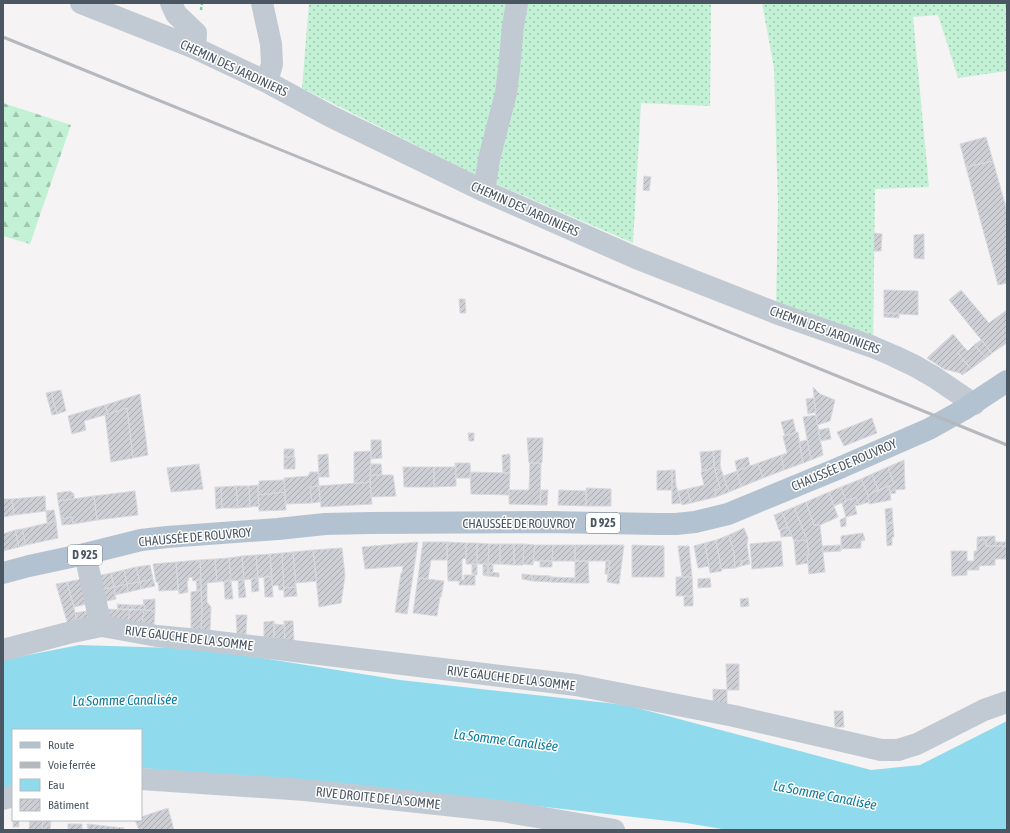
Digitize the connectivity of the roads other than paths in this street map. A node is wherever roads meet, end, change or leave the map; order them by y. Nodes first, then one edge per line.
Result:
1 (81, 3) edge
2 (171, 3) edge
3 (262, 3) edge
4 (517, 3) edge
5 (195, 48) junction
6 (267, 82) junction
7 (484, 191) junction
8 (1007, 381) edge
9 (974, 404) junction
10 (86, 554) junction
11 (3, 573) edge
12 (101, 626) junction
13 (3, 650) edge
14 (1007, 702) edge
15 (142, 779) edge
16 (614, 830) edge

1 - 5 street, CHEMIN DES JARDINIERS
2 - 5 street
3 - 6 street
4 - 7 street
5 - 6 street, CHEMIN DES JARDINIERS
6 - 7 street, CHEMIN DES JARDINIERS
7 - 9 street, CHEMIN DES JARDINIERS
8 - 9 main road, CHAUSSÉE DE ROUVROY / D 925
9 - 10 main road, CHAUSSÉE DE ROUVROY / D 925
10 - 11 main road, CHAUSSÉE DE ROUVROY / D 925
10 - 12 street
12 - 13 street, RIVE GAUCHE DE LA SOMME
12 - 14 street, RIVE GAUCHE DE LA SOMME
15 - 16 street, RIVE DROITE DE LA SOMME

